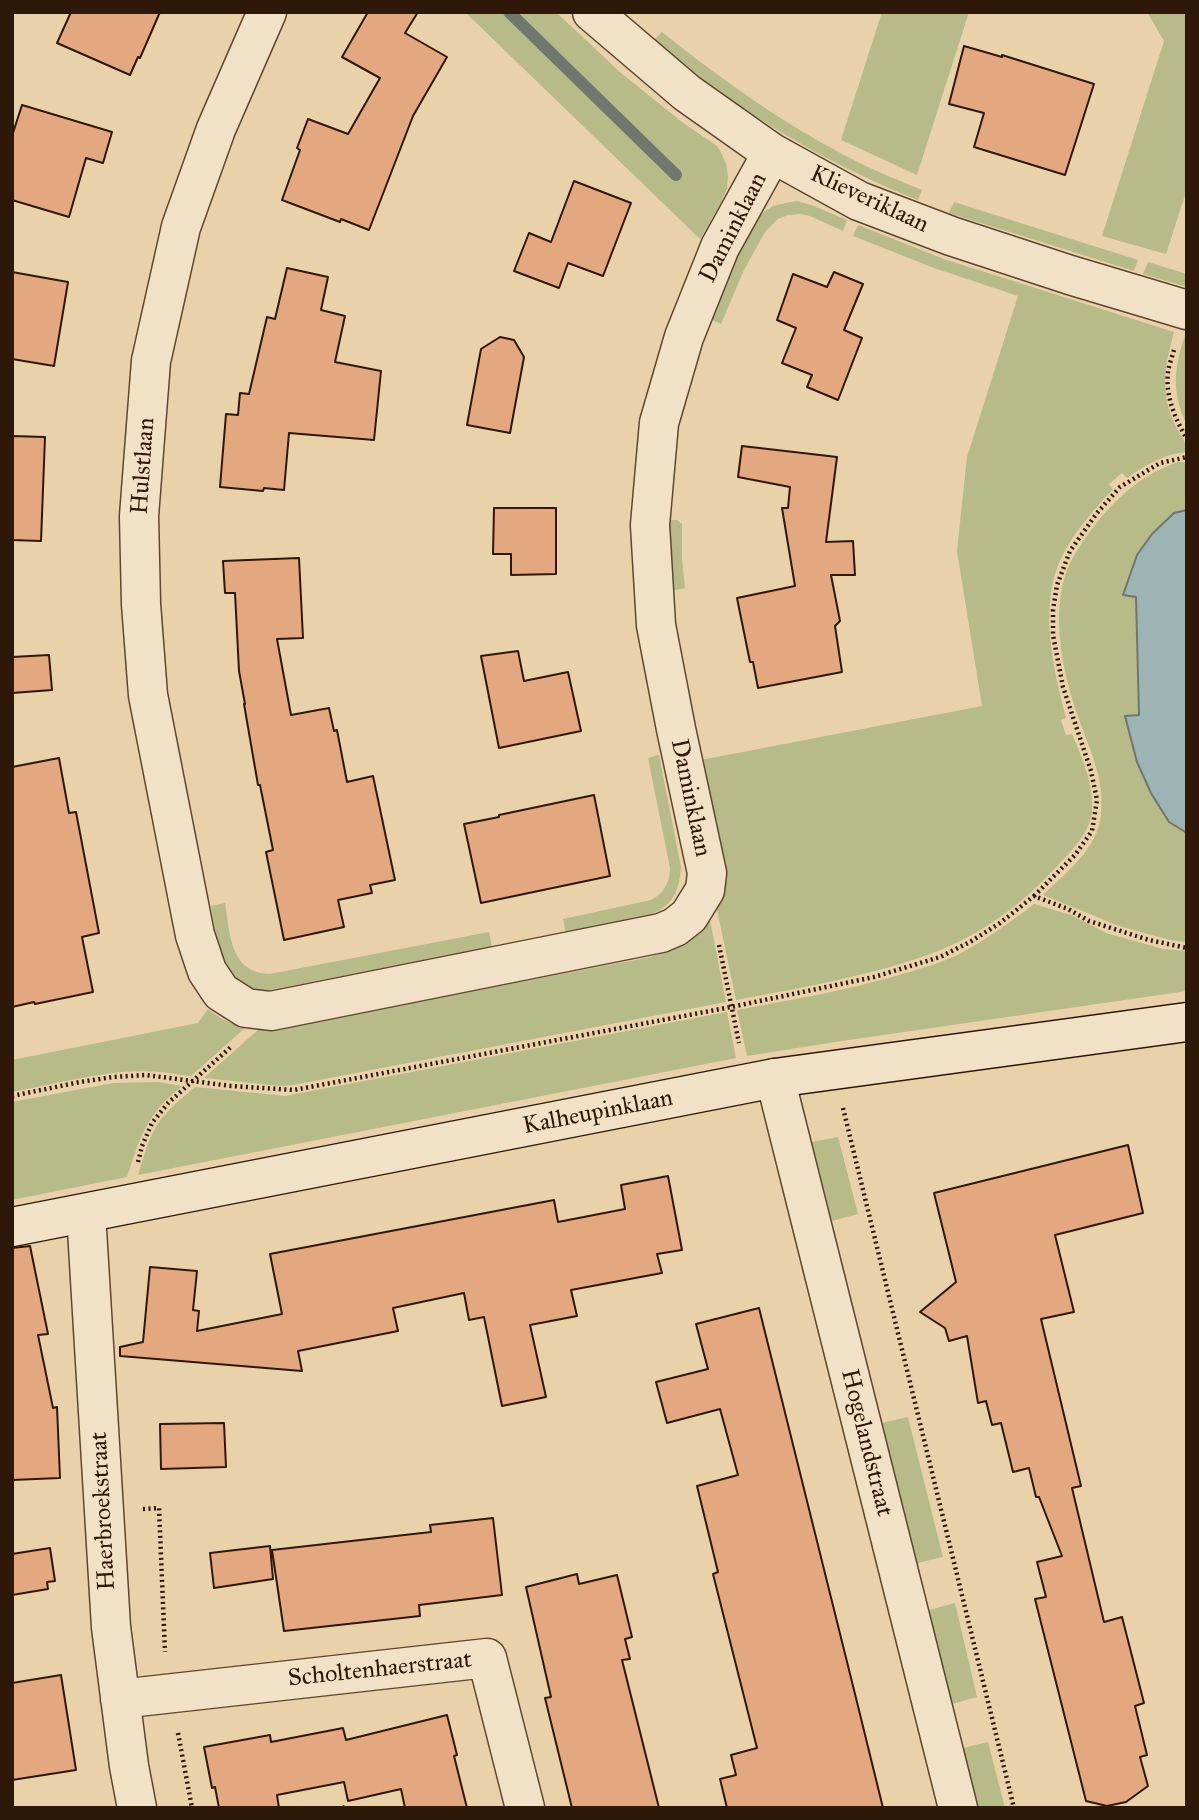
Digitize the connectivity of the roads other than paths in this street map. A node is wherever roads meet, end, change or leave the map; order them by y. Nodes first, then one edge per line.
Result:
1 (267, 12) edge
2 (592, 12) edge
3 (772, 153) junction
4 (1181, 327) edge
5 (195, 935) joint
6 (1187, 1022) edge
7 (761, 1081) junction
8 (86, 1213) junction
9 (12, 1227) edge
10 (120, 1699) junction
11 (137, 1808) edge
12 (525, 1808) edge
13 (958, 1808) edge

1 - 5 street, Hulstlaan
2 - 3 street, Klieveriklaan
3 - 4 street, Klieveriklaan
3 - 5 street, Daminklaan
6 - 7 street, Kalheupinklaan
7 - 8 street, Kalheupinklaan
7 - 13 street, Hogelandstraat
8 - 9 street, Kalheupinklaan
8 - 10 street, Haerbroekstraat
10 - 11 street, Haerbroekstraat
10 - 12 street, Scholtenhaerstraat

